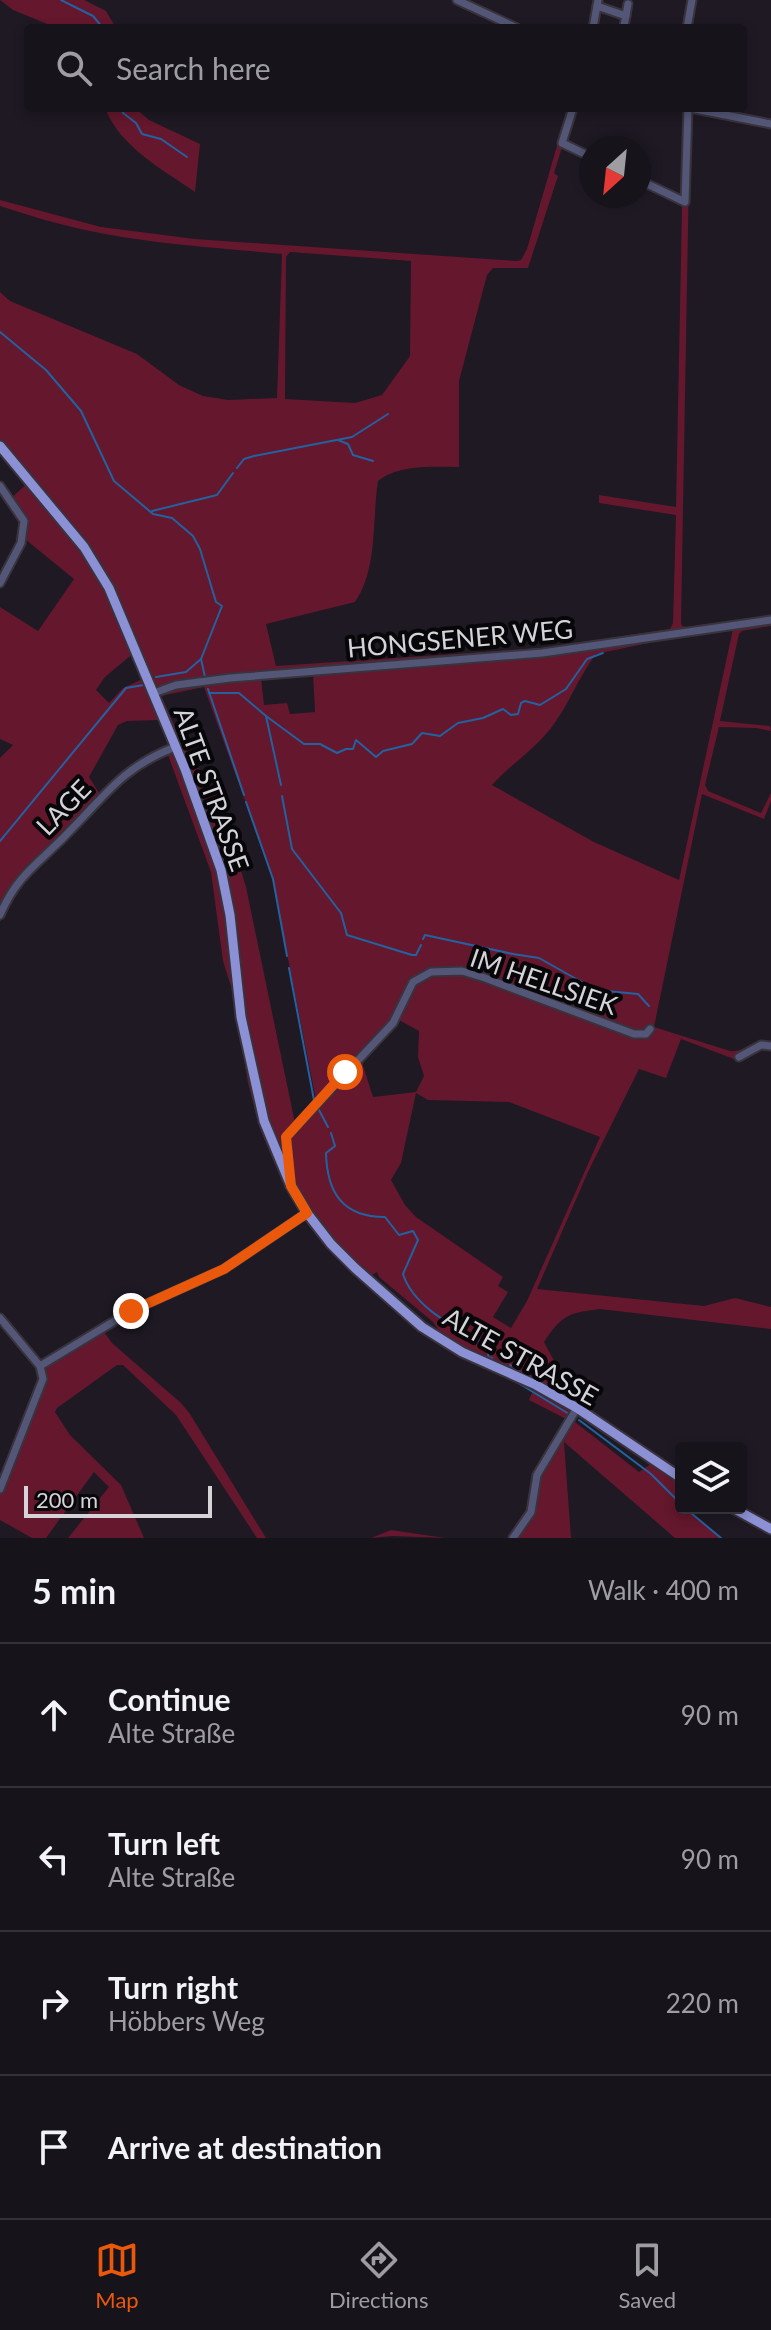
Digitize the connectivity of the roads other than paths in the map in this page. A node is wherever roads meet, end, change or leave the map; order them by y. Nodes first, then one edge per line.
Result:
1 (457, 0) edge
2 (692, 0) edge
3 (597, 3) edge
4 (628, 4) dead end
5 (626, 16) junction
6 (508, 24) edge
7 (594, 24) edge
8 (624, 24) edge
9 (688, 24) edge
10 (572, 112) edge
11 (689, 112) edge
12 (710, 112) edge
13 (771, 124) edge
14 (579, 151) edge
15 (651, 186) edge
16 (0, 446) edge
17 (0, 486) edge
18 (0, 583) edge
19 (771, 620) edge
20 (154, 693) junction
21 (175, 747) junction
22 (0, 915) edge
23 (650, 1029) dead end
24 (771, 1046) edge
25 (366, 1051) joint
26 (739, 1057) dead end
27 (291, 1186) junction
28 (307, 1213) junction
29 (0, 1318) edge
30 (40, 1366) junction
31 (577, 1408) junction
32 (675, 1474) edge
33 (0, 1489) edge
34 (744, 1514) edge
35 (771, 1529) edge
36 (513, 1538) edge

1 - 6 street
2 - 9 street
3 - 5 street
3 - 7 street
4 - 5 street
5 - 8 street
10 - 14 street
11 - 15 street
12 - 13 street
16 - 20 main road, ALTE STRASSE
17 - 18 street
19 - 20 street, HONGSENER WEG
20 - 21 main road, ALTE STRASSE
21 - 22 street, LAGE
21 - 27 main road, ALTE STRASSE
23 - 25 street, IM HELLSIEK
24 - 26 street
25 - 27 street, ALTE STRASSE
27 - 28 main road, ALTE STRASSE
28 - 30 street
28 - 31 main road, ALTE STRASSE
29 - 30 street
30 - 33 street
31 - 32 main road, ALTE STRASSE
31 - 36 street
34 - 35 main road

